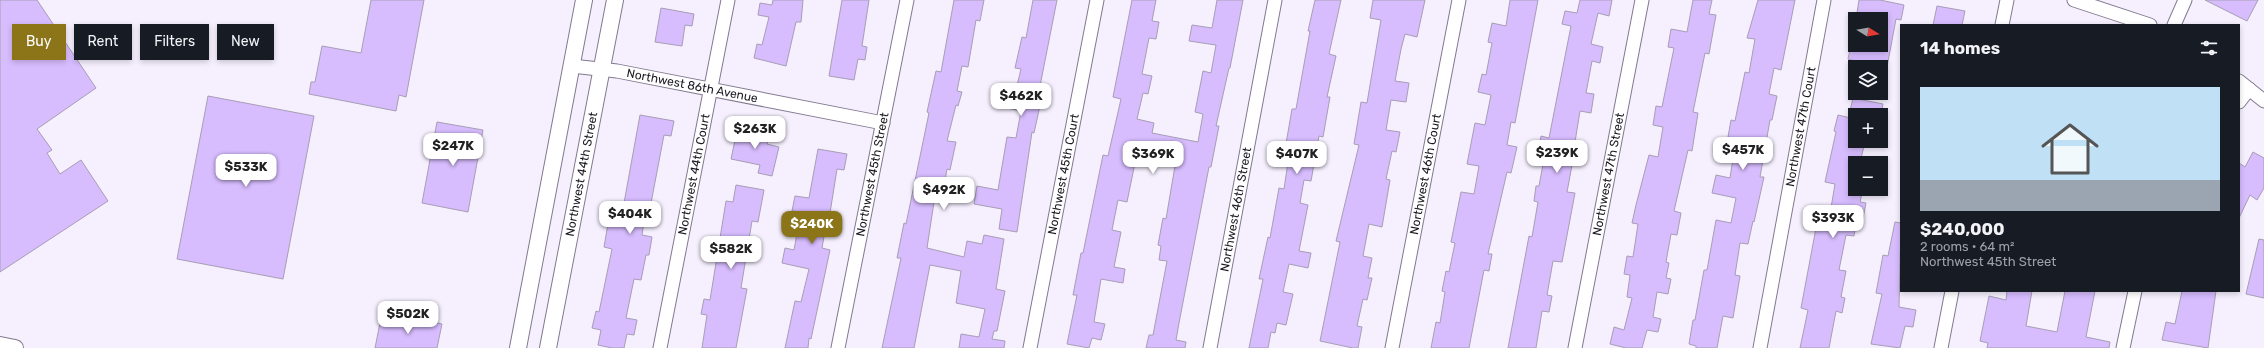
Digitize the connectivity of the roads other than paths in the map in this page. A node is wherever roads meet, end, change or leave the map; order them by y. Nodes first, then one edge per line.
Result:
1 (584, 0) edge
2 (615, 0) edge
3 (728, 0) edge
4 (907, 0) edge
5 (1097, 0) edge
6 (1275, 0) edge
7 (1459, 0) edge
8 (1642, 0) edge
9 (1824, 0) edge
10 (2007, 0) edge
11 (2074, 0) edge
12 (2186, 0) edge
13 (2002, 24) edge
14 (2147, 24) edge
15 (2174, 24) edge
16 (572, 66) junction
17 (601, 69) junction
18 (2244, 85) edge
19 (711, 88) junction
20 (2240, 99) edge
21 (2264, 101) edge
22 (883, 123) junction
23 (1952, 292) edge
24 (2134, 292) edge
25 (0, 345) edge
26 (14, 348) edge
27 (518, 348) edge
28 (548, 348) edge
29 (660, 348) edge
30 (838, 348) edge
31 (1030, 348) edge
32 (1210, 348) edge
33 (1392, 348) edge
34 (1575, 348) edge
35 (1760, 348) edge
36 (1941, 348) edge
37 (2123, 348) edge

1 - 16 street
2 - 17 street, Northwest 44th Street
3 - 19 street, Northwest 44th Court
4 - 22 street, Northwest 45th Street
5 - 31 street, Northwest 45th Court
6 - 32 street, Northwest 46th Street
7 - 33 street, Northwest 46th Court
8 - 34 street, Northwest 47th Street
9 - 35 street, Northwest 47th Court
10 - 13 street
11 - 14 street
12 - 15 street
16 - 17 street, Northwest 86th Avenue
16 - 27 street
17 - 19 street, Northwest 86th Avenue
17 - 28 street, Northwest 44th Street
18 - 20 street
18 - 21 street
19 - 22 street, Northwest 86th Avenue
19 - 29 street, Northwest 44th Court
22 - 30 street, Northwest 45th Street
23 - 36 street
24 - 37 street
25 - 26 street

